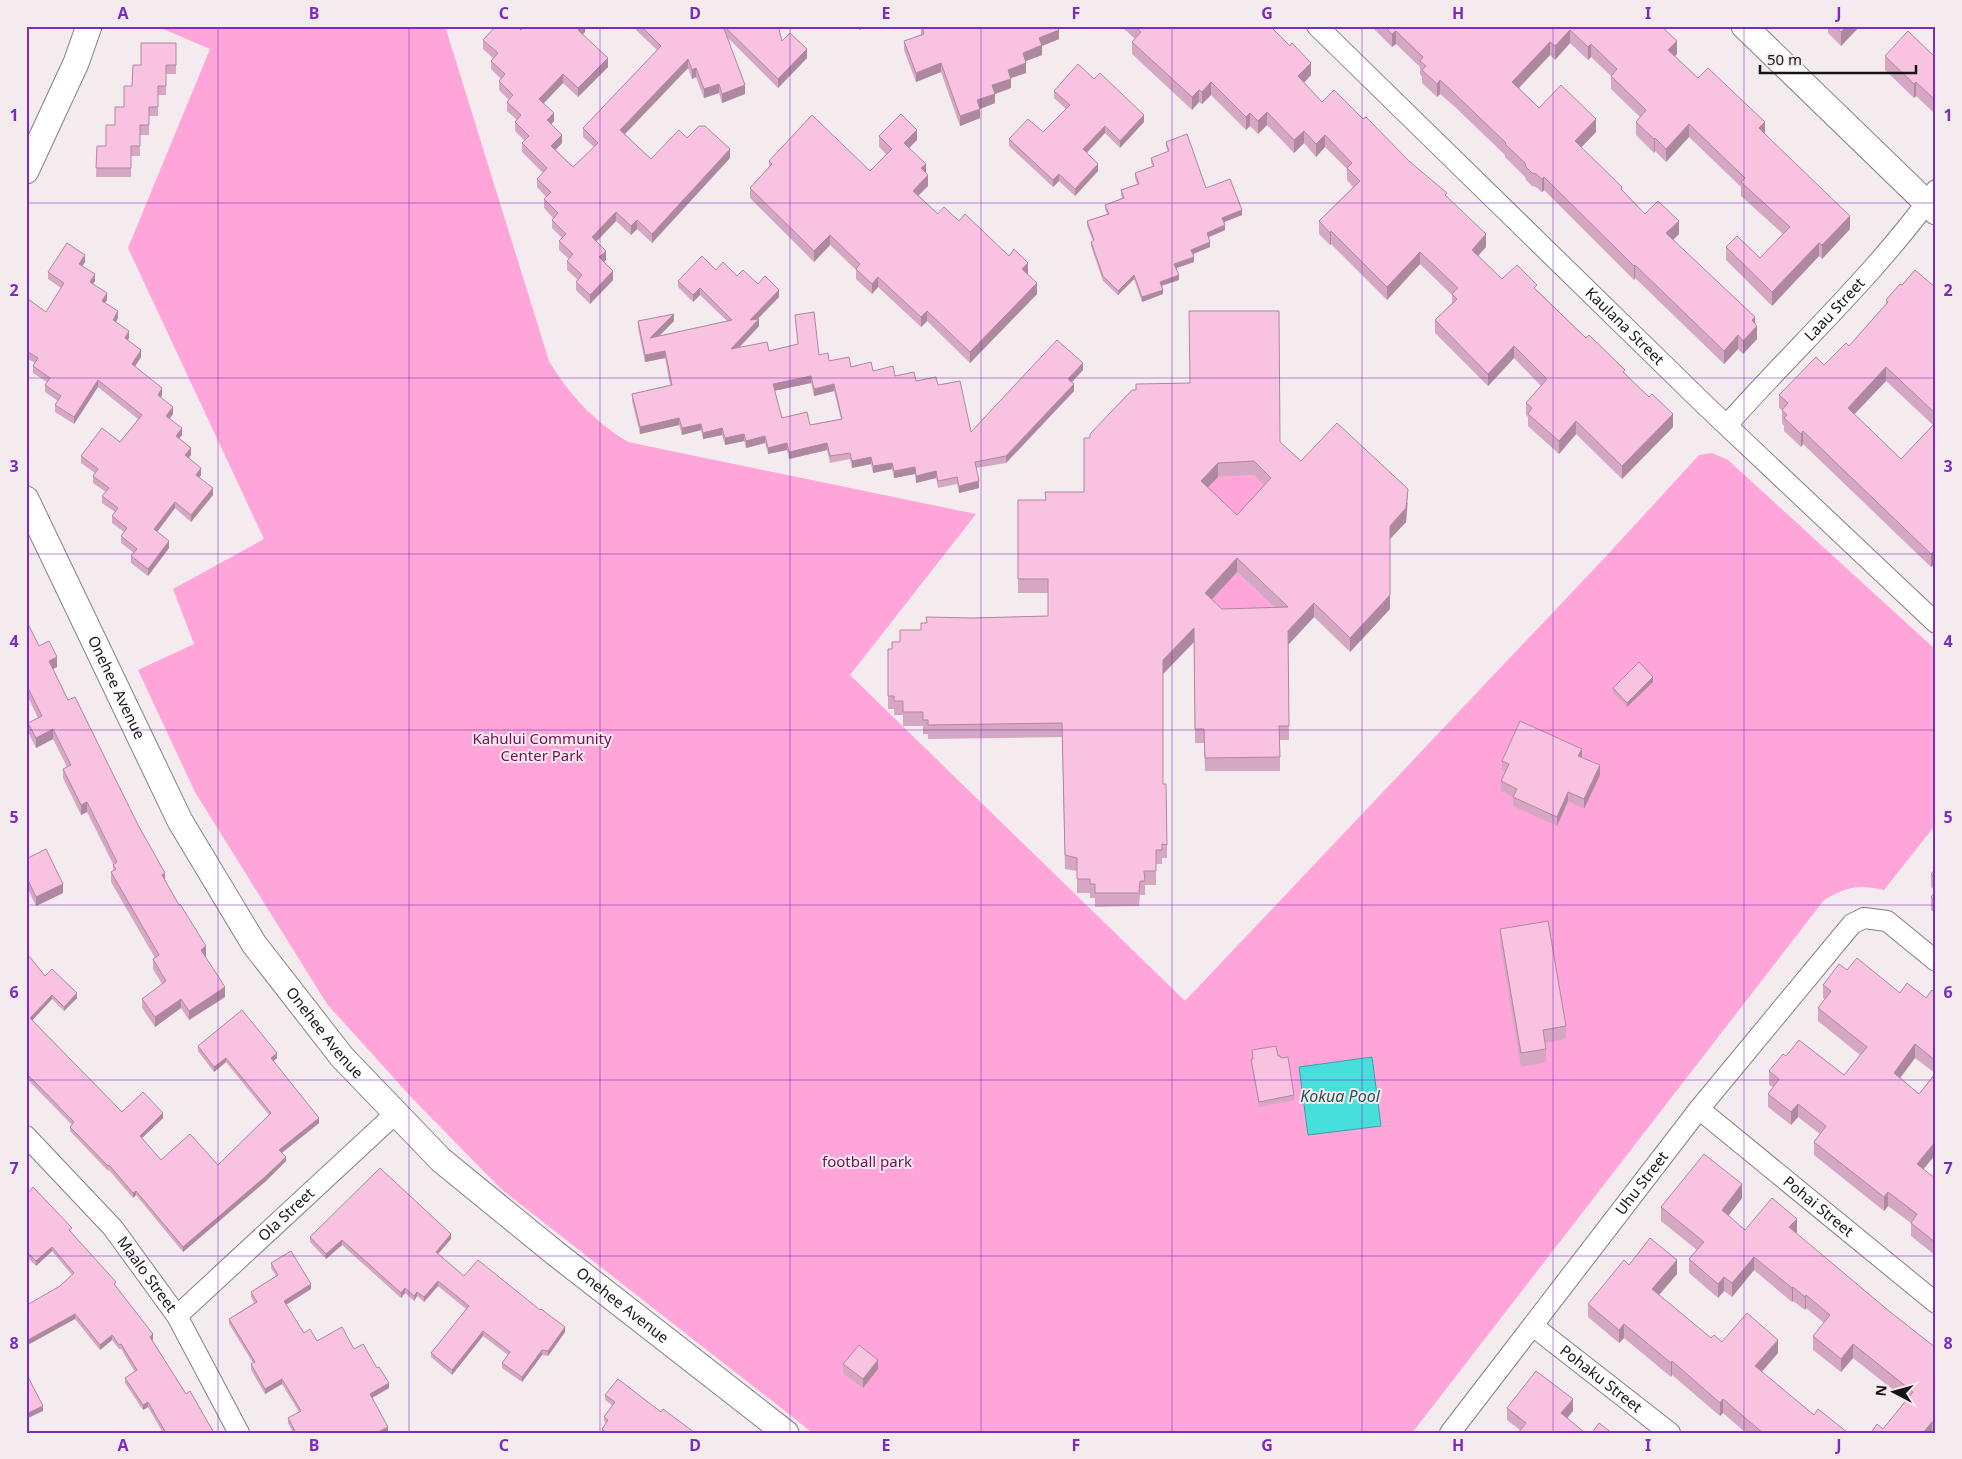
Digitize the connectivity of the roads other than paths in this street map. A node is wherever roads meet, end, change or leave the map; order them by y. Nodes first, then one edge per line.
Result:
1 (89, 26) edge
2 (1317, 26) edge
3 (1744, 26) edge
4 (26, 171) edge
5 (1933, 202) edge
6 (1726, 425) junction
7 (26, 499) edge
8 (1936, 623) edge
9 (1936, 961) edge
10 (1699, 1109) junction
11 (395, 1114) junction
12 (26, 1136) edge
13 (1936, 1303) edge
14 (177, 1316) junction
15 (1533, 1326) junction
16 (239, 1433) edge
17 (786, 1433) edge
18 (1450, 1433) edge
19 (1670, 1433) edge

1 - 4 street
2 - 6 street, Kaulana Street
3 - 5 street
5 - 6 street, Laau Street
6 - 8 street, Kaulana Street
7 - 11 street, Onehee Avenue
9 - 10 street, Uhu Street
10 - 13 street, Pohai Street
10 - 15 street, Uhu Street
11 - 14 street, Ola Street
11 - 17 street, Onehee Avenue
12 - 14 street, Maalo Street
14 - 16 street, Maalo Street
15 - 18 street, Uhu Street
15 - 19 street, Pohaku Street

